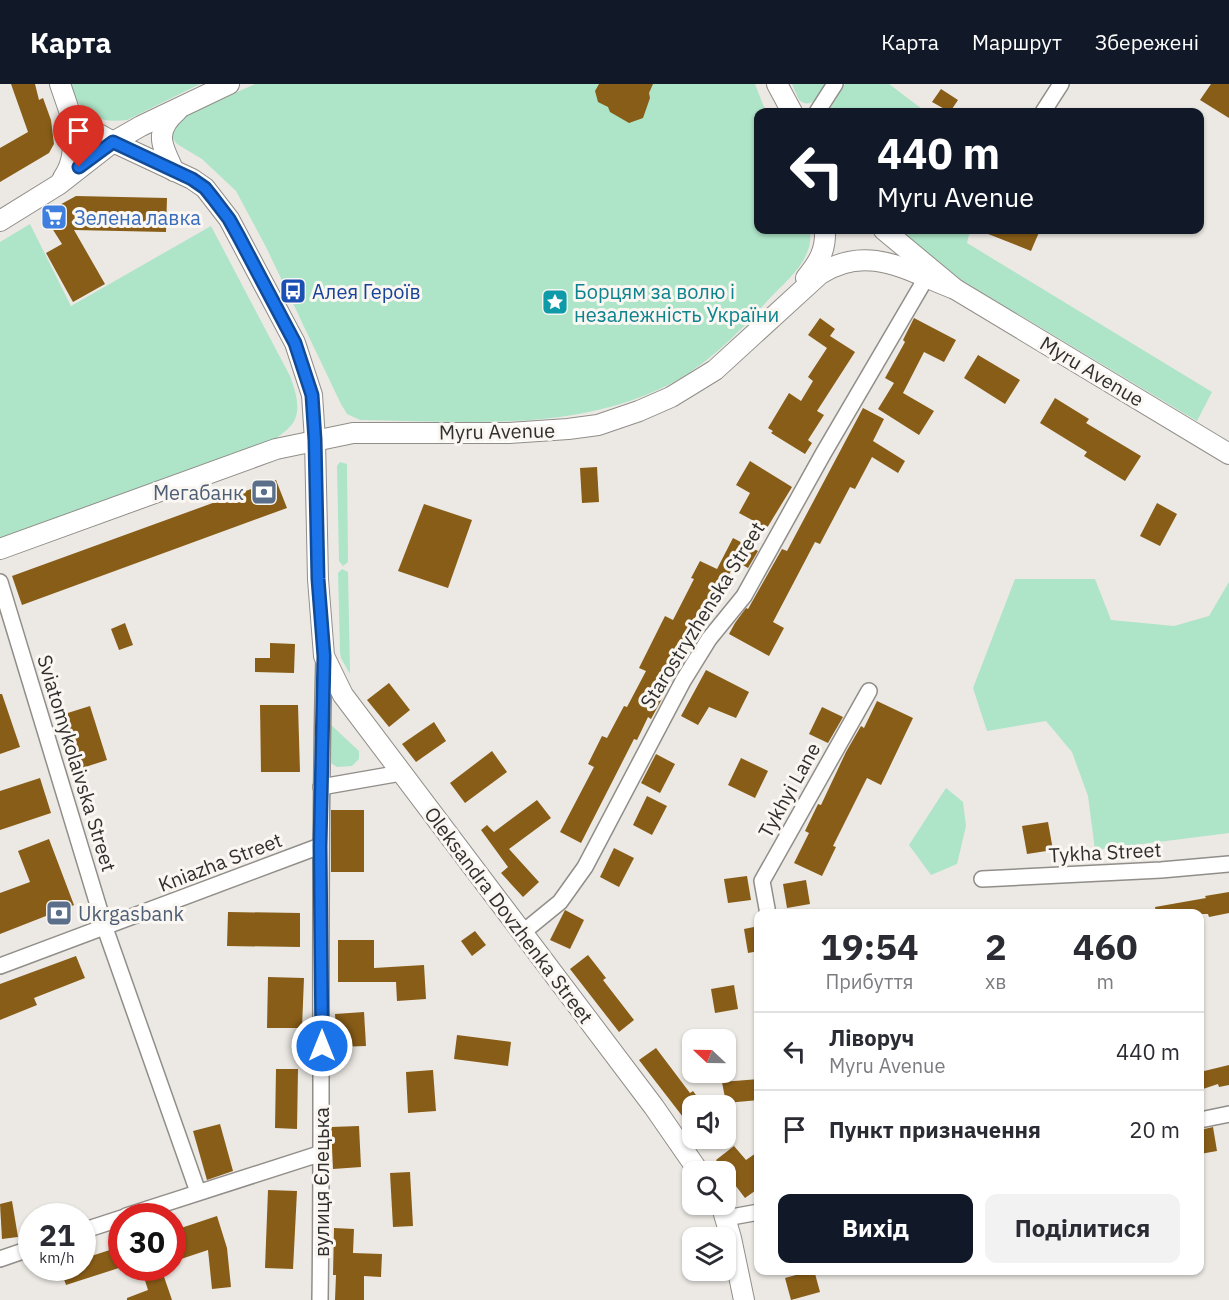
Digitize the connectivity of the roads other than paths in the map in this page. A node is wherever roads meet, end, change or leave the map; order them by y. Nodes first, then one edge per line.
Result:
1 (60, 84) edge
2 (229, 84) edge
3 (835, 84) edge
4 (1061, 84) edge
5 (186, 104) junction
6 (820, 108) edge
7 (1046, 108) edge
8 (72, 119) junction
9 (113, 142) junction
10 (174, 171) junction
11 (58, 185) junction
12 (0, 221) edge
13 (826, 234) edge
14 (889, 234) edge
15 (926, 278) junction
16 (955, 289) junction
17 (777, 312) junction
18 (315, 440) junction
19 (1229, 454) edge
20 (0, 549) edge
21 (0, 582) edge
22 (324, 656) junction
23 (869, 691) dead end
24 (401, 773) junction
25 (321, 787) junction
26 (320, 846) junction
27 (1229, 864) edge
28 (982, 879) dead end
29 (767, 909) edge
30 (105, 928) junction
31 (522, 933) junction
32 (0, 966) edge
33 (1229, 1114) edge
34 (1204, 1119) edge
35 (322, 1153) junction
36 (691, 1161) edge
37 (198, 1192) junction
38 (165, 1203) edge
39 (736, 1211) edge
40 (754, 1212) edge
41 (725, 1215) edge
42 (18, 1253) edge
43 (0, 1259) edge
44 (320, 1300) edge
45 (744, 1300) edge

1 - 8 main road
2 - 5 main road
3 - 6 street
4 - 7 street
5 - 9 main road
5 - 10 main road
8 - 9 main road, вулиця Єлецька
8 - 11 main road
9 - 10 main road, вулиця Єлецька
9 - 11 main road
10 - 18 main road, вулиця Єлецька
11 - 12 main road
13 - 17 main road
14 - 16 main road, Myru Avenue
15 - 16 main road, Myru Avenue
15 - 17 main road, Myru Avenue
15 - 31 street, Starostryzhenska Street
16 - 19 main road, Myru Avenue
17 - 18 main road, Myru Avenue
18 - 20 main road, Myru Avenue
18 - 22 main road, вулиця Єлецька
21 - 30 street, Sviatomykolaivska Street
22 - 24 main road, Oleksandra Dovzhenka Street
22 - 25 street, вулиця Єлецька
23 - 29 street, Tykhyi Lane
24 - 25 street
24 - 31 main road, Oleksandra Dovzhenka Street
25 - 26 street, вулиця Єлецька
26 - 30 street, Kniazha Street
26 - 35 street, вулиця Єлецька
27 - 28 street, Tykha Street
30 - 32 street, Kniazha Street
30 - 37 street, Sviatomykolaivska Street
31 - 36 main road, Oleksandra Dovzhenka Street
33 - 34 street
35 - 37 street
35 - 44 street, вулиця Єлецька
37 - 38 street
39 - 40 street
41 - 45 main road
42 - 43 street

